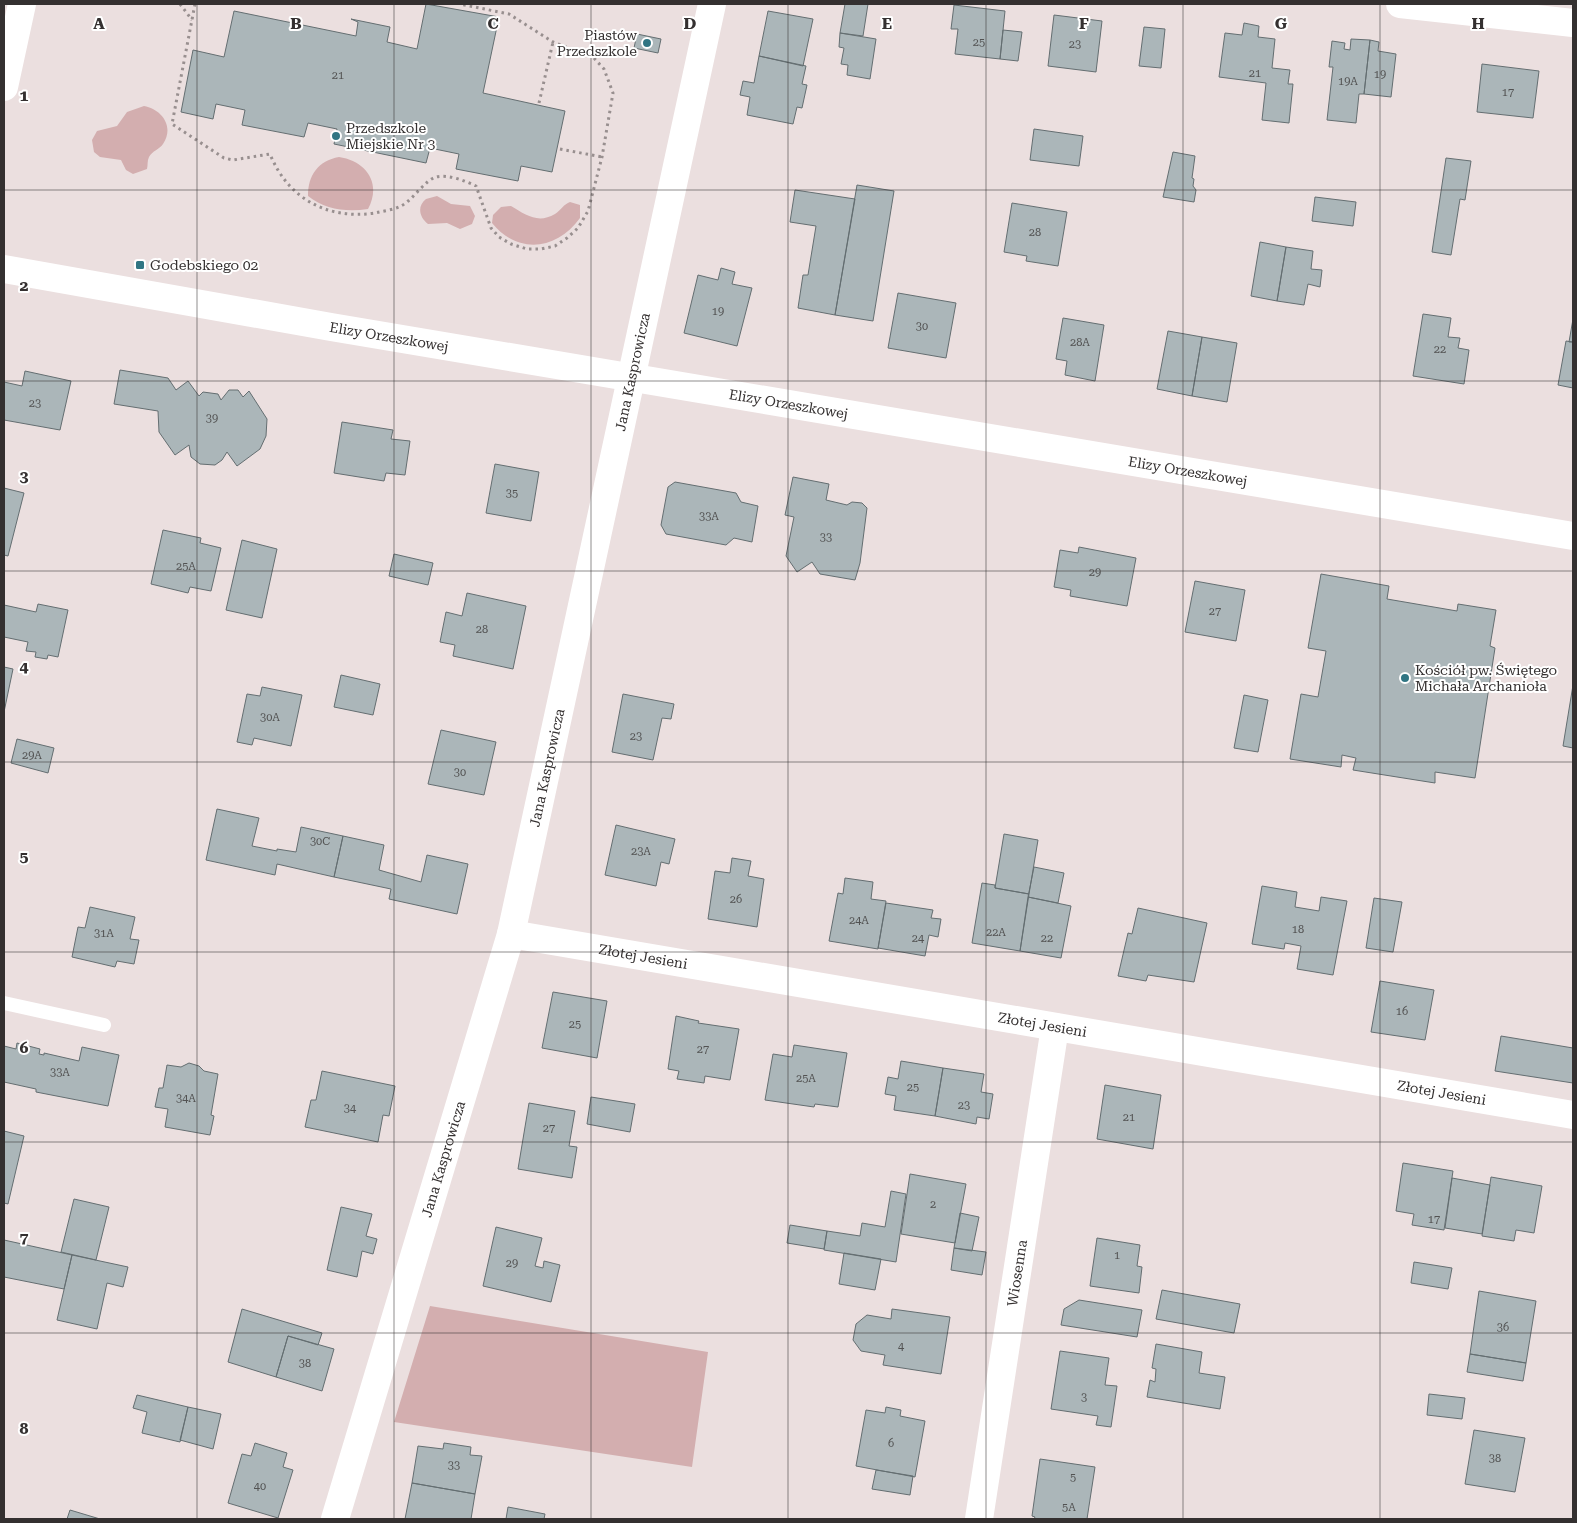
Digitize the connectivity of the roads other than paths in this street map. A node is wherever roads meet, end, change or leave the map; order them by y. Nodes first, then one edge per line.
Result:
1 (22, 4) edge
2 (712, 4) edge
3 (1400, 4) edge
4 (1573, 23) edge
5 (4, 87) edge
6 (4, 269) edge
7 (631, 378) junction
8 (1573, 536) edge
9 (511, 934) junction
10 (4, 1003) edge
11 (104, 1025) dead end
12 (1055, 1027) junction
13 (1573, 1115) edge
14 (335, 1519) edge
15 (979, 1519) edge

1 - 5 street
2 - 7 street, Jana Kasprowicza
3 - 4 street
6 - 7 street, Elizy Orzeszkowej
7 - 8 street, Elizy Orzeszkowej
7 - 9 street, Jana Kasprowicza
9 - 12 street, Złotej Jesieni
9 - 14 street, Jana Kasprowicza
10 - 11 lane
12 - 13 street, Złotej Jesieni
12 - 15 street, Wiosenna

